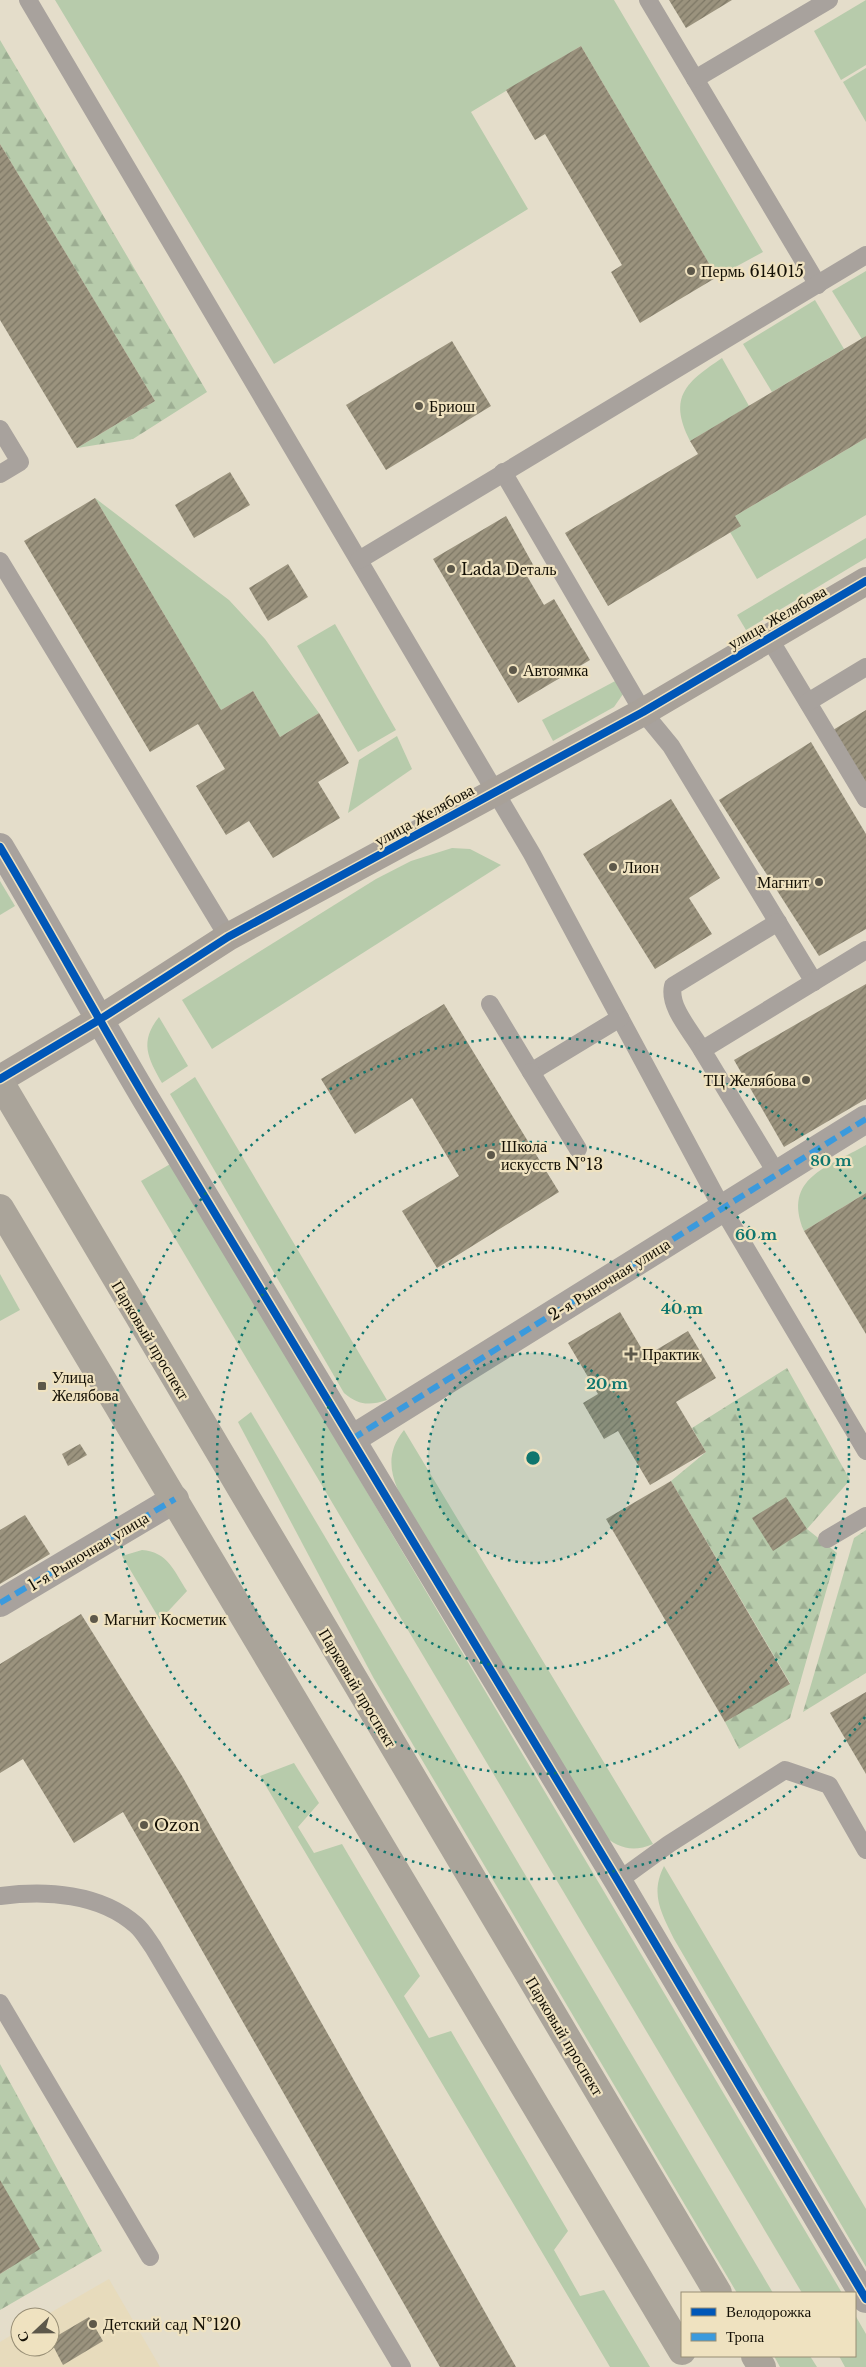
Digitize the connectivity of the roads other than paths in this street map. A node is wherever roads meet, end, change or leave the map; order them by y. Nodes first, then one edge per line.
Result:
1 (28, 0) edge
2 (648, 0) edge
3 (829, 0) edge
4 (695, 79) junction
5 (866, 255) edge
6 (818, 285) junction
7 (0, 429) edge
8 (502, 472) junction
9 (0, 474) edge
10 (359, 560) junction
11 (0, 561) edge
12 (866, 581) edge
13 (769, 638) junction
14 (866, 667) edge
15 (808, 702) junction
16 (642, 712) junction
17 (495, 792) junction
18 (866, 799) edge
19 (0, 847) edge
20 (778, 922) junction
21 (228, 937) junction
22 (866, 950) edge
23 (814, 982) junction
24 (490, 1004) dead end
25 (620, 1018) junction
26 (99, 1020) junction
27 (702, 1050) junction
28 (531, 1072) junction
29 (0, 1080) edge
30 (866, 1119) edge
31 (578, 1149) dead end
32 (777, 1174) junction
33 (0, 1208) edge
34 (722, 1208) junction
35 (352, 1439) junction
36 (866, 1451) edge
37 (175, 1498) junction
38 (866, 1516) edge
39 (827, 1539) dead end
40 (0, 1603) edge
41 (866, 1850) edge
42 (618, 1881) junction
43 (0, 1896) edge
44 (0, 2003) edge
45 (150, 2257) dead end
46 (717, 2292) edge
47 (866, 2299) edge
48 (681, 2349) edge
49 (402, 2367) edge

1 - 10 lane
2 - 4 lane
3 - 4 lane
4 - 6 lane
5 - 6 lane
6 - 8 lane
7 - 9 lane
8 - 10 lane
8 - 16 lane
10 - 17 lane
11 - 21 lane
12 - 13 street, улица Желябова
13 - 15 lane
13 - 16 street, улица Желябова
14 - 15 lane
15 - 18 lane
16 - 17 street, улица Желябова
16 - 20 lane
17 - 21 street, улица Желябова
17 - 25 lane
19 - 26 street
20 - 23 lane
20 - 27 lane
21 - 26 street, улица Желябова
22 - 23 lane
23 - 27 lane
24 - 28 lane
25 - 28 lane
25 - 34 lane
26 - 29 street, улица Желябова
26 - 35 street
27 - 32 lane
28 - 31 lane
29 - 46 main road, Парковый проспект
30 - 32 street, 2-я Рыночная улица
32 - 34 street, 2-я Рыночная улица
33 - 37 main road
34 - 35 street, 2-я Рыночная улица
34 - 36 lane
35 - 42 street
37 - 40 street, 1-я Рыночная улица
37 - 48 main road
38 - 39 lane
41 - 42 lane
42 - 47 street
43 - 49 lane
44 - 45 lane

